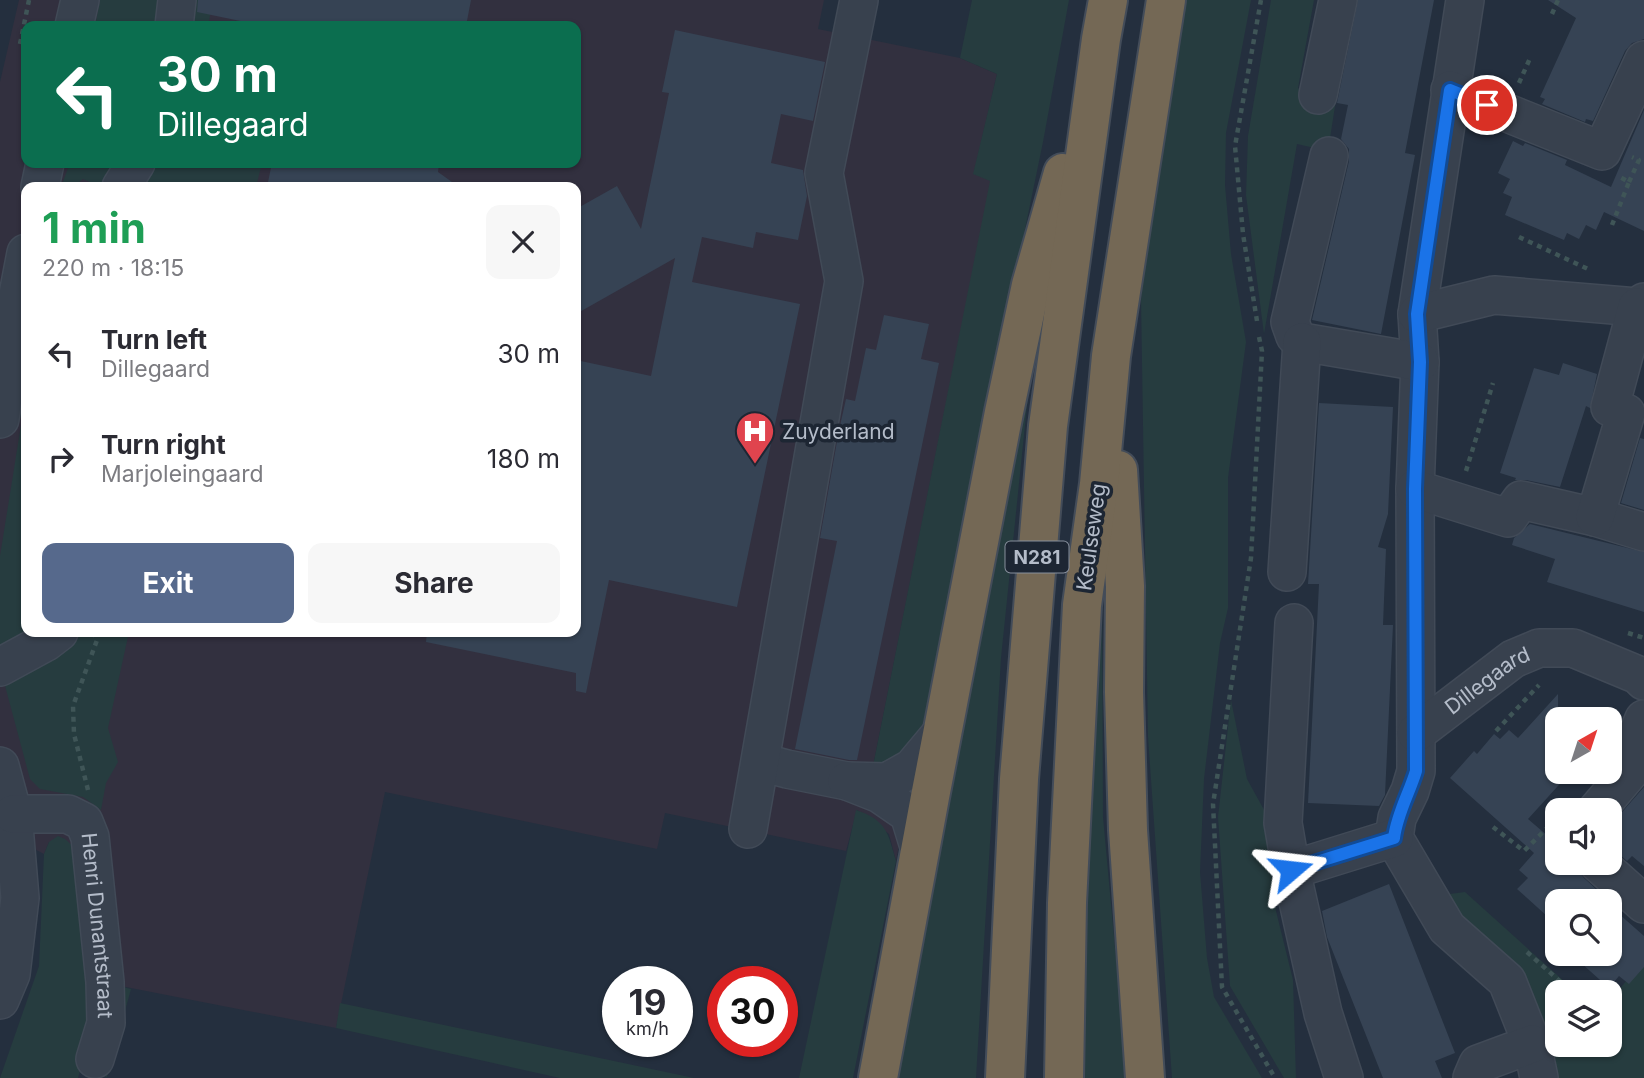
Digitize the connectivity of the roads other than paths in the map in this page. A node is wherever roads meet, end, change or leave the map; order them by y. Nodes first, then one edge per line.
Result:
1 (80, 0) edge
2 (177, 0) edge
3 (859, 0) edge
4 (1108, 0) edge
5 (1166, 0) edge
6 (1338, 0) edge
7 (1465, 0) edge
8 (75, 21) edge
9 (175, 21) edge
10 (1101, 39) junction
11 (1644, 60) edge
12 (1450, 90) junction
13 (1318, 95) dead end
14 (1329, 156) dead end
15 (21, 279) edge
16 (1640, 304) edge
17 (1417, 314) junction
18 (1302, 342) junction
19 (1111, 356) junction
20 (1420, 362) junction
21 (0, 419) edge
22 (1415, 489) junction
23 (1595, 517) junction
24 (1644, 532) edge
25 (1287, 572) dead end
26 (1294, 623) dead end
27 (52, 637) edge
28 (0, 667) edge
29 (1644, 681) edge
30 (1644, 719) edge
31 (943, 731) junction
32 (1416, 733) junction
33 (761, 762) junction
34 (0, 766) edge
35 (848, 780) junction
36 (1607, 798) edge
37 (13, 814) junction
38 (748, 829) dead end
39 (1394, 838) junction
40 (920, 850) junction
41 (1291, 870) junction
42 (1611, 875) edge
43 (1644, 904) edge
44 (0, 1000) edge
45 (95, 1059) dead end
46 (1536, 1061) edge
47 (878, 1078) edge
48 (1005, 1078) edge
49 (1064, 1078) edge
50 (1145, 1078) edge
51 (1344, 1078) edge
52 (1472, 1078) edge

1 - 8 street
2 - 9 street
3 - 33 street
4 - 10 highway, N281
5 - 19 highway, Keulseweg / N281
6 - 13 street
7 - 12 street, Dillegaard
10 - 31 highway, N281
10 - 48 highway, N281
11 - 12 street
12 - 17 street, Dillegaard
14 - 18 street
15 - 21 street
16 - 17 street
16 - 23 street
17 - 20 street, Dillegaard
18 - 20 street
18 - 25 street
19 - 49 highway, Keulseweg / N281
19 - 50 highway, N281
20 - 22 street, Dillegaard
22 - 23 street
22 - 32 street, Dillegaard
23 - 24 street
26 - 41 street
27 - 28 street
29 - 32 street, Dillegaard
30 - 36 street
31 - 35 street
31 - 40 highway, N281
32 - 39 street, Dillegaard
33 - 35 street
33 - 38 street
34 - 37 street
35 - 40 street
37 - 44 street
37 - 45 street, Henri Dunantstraat
39 - 41 street
39 - 46 street
40 - 47 highway, N281
41 - 51 street
42 - 43 street
46 - 52 street

